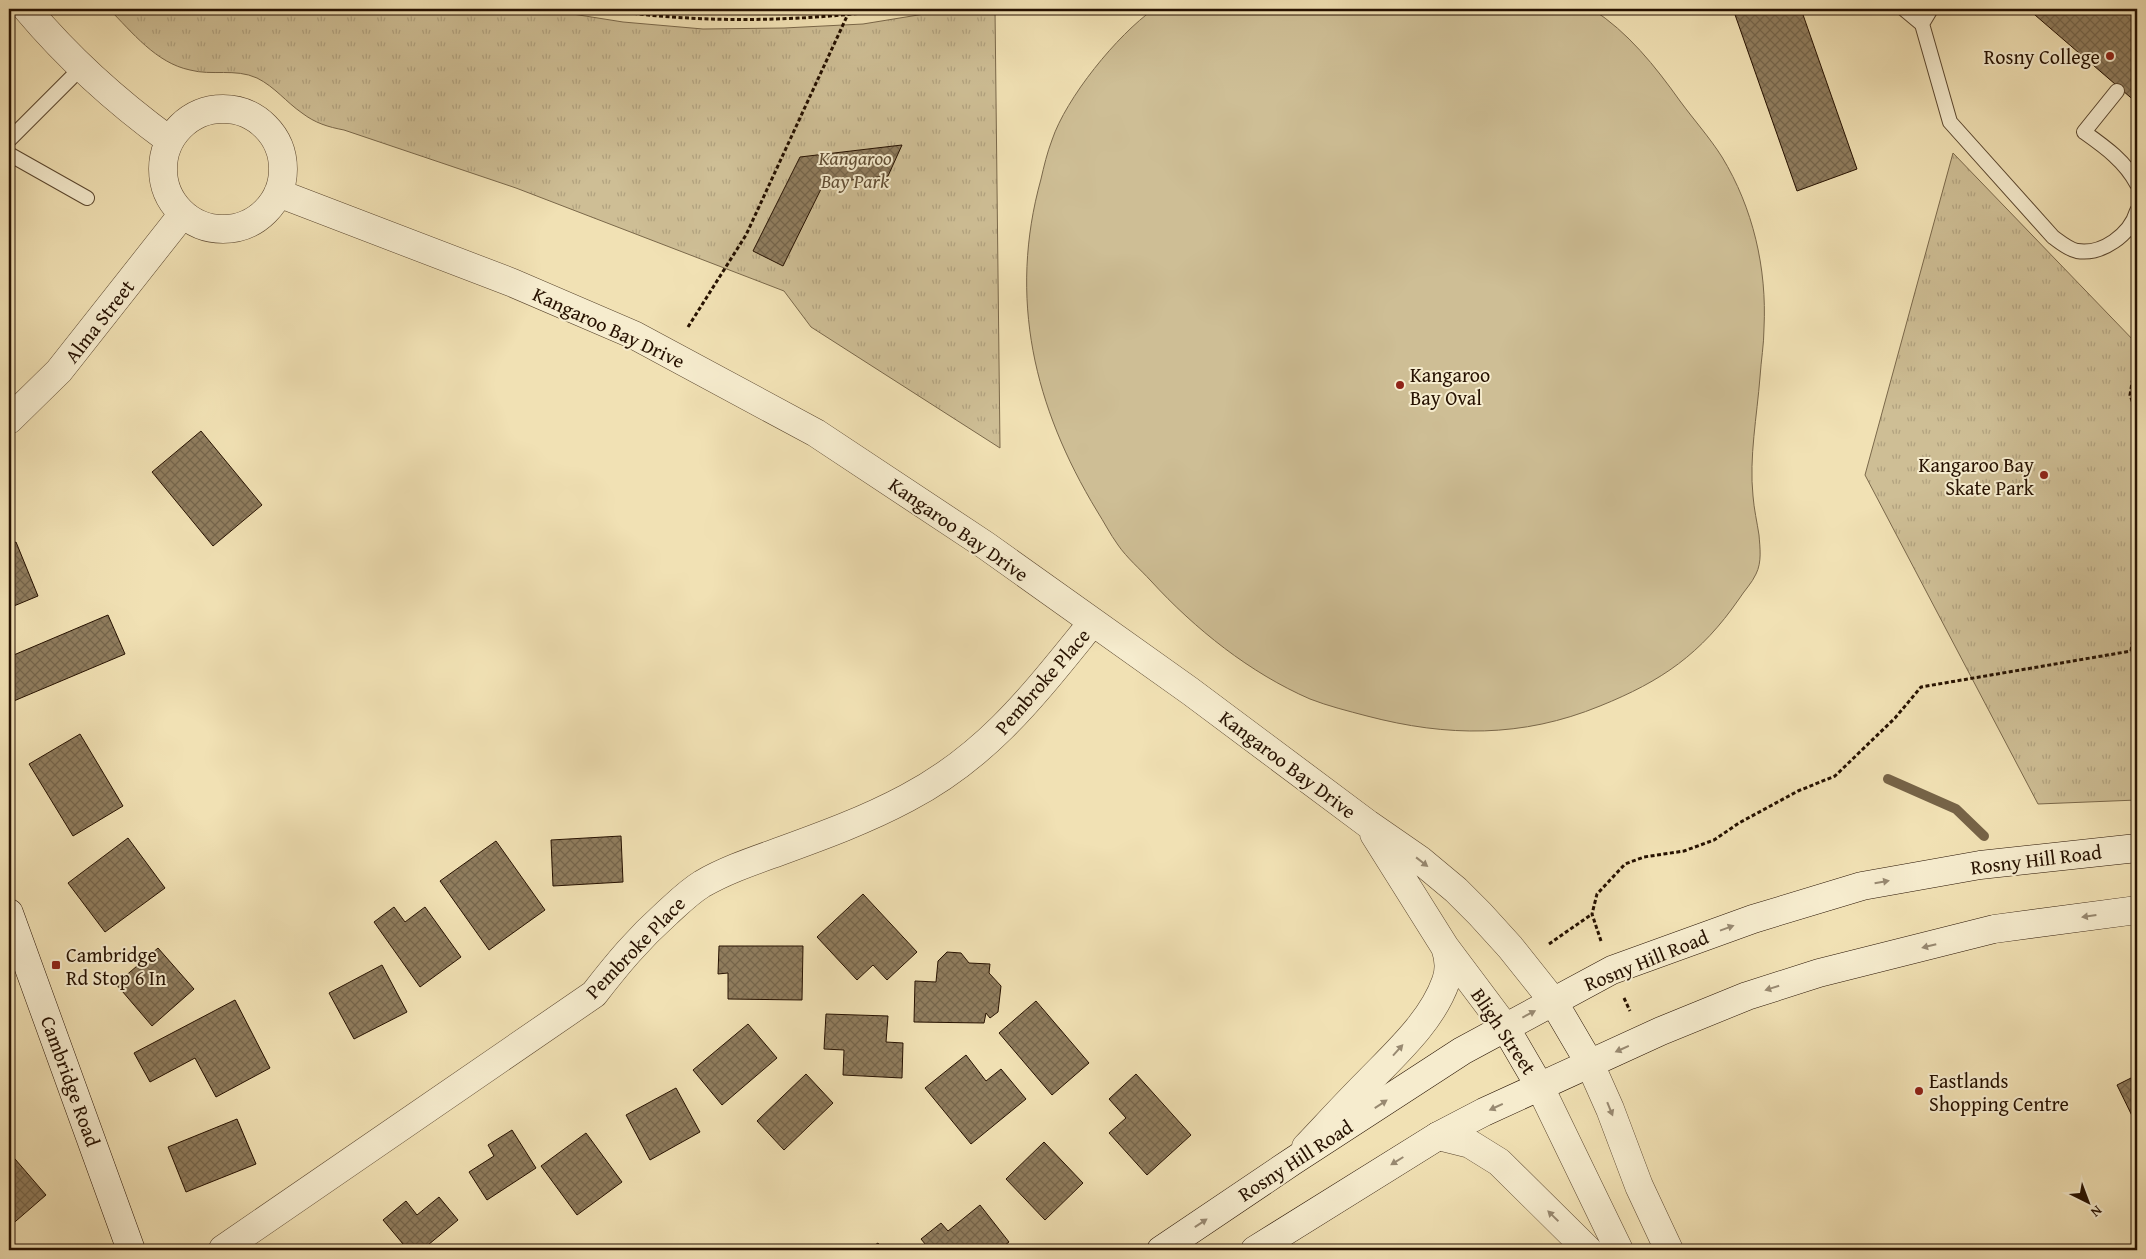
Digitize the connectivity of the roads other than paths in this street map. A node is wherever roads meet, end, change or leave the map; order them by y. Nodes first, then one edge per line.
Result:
1 (28, 9) edge
2 (1904, 9) edge
3 (1931, 9) edge
4 (1922, 24) junction
5 (82, 67) junction
6 (2117, 91) dead end
7 (9, 140) edge
8 (169, 140) junction
9 (9, 154) edge
10 (2137, 184) edge
11 (278, 193) junction
12 (87, 198) dead end
13 (2137, 211) edge
14 (182, 215) junction
15 (9, 420) edge
16 (1092, 622) junction
17 (1368, 824) junction
18 (2137, 848) edge
19 (2137, 910) edge
20 (9, 913) edge
21 (1445, 947) junction
22 (1553, 1001) junction
23 (1505, 1027) junction
24 (1590, 1064) junction
25 (1540, 1087) junction
26 (1438, 1136) junction
27 (1293, 1161) junction
28 (223, 1249) dead end
29 (131, 1250) edge
30 (1161, 1250) edge
31 (1254, 1250) edge
32 (1588, 1250) edge
33 (1619, 1250) edge
34 (1669, 1250) edge

1 - 5 street
2 - 4 lane
3 - 4 lane
4 - 13 lane
5 - 7 lane
5 - 8 street
6 - 10 lane
8 - 11 street
8 - 14 street
9 - 12 lane
11 - 14 street
11 - 16 street, Kangaroo Bay Drive
14 - 15 street, Alma Street
16 - 17 street, Kangaroo Bay Drive
16 - 28 street, Pembroke Place
17 - 21 street, Bligh Street
17 -> 22 street, Kangaroo Bay Drive
22 -> 18 street, Rosny Hill Road
19 -> 24 street
20 - 29 street, Cambridge Road
21 - 23 street, Bligh Street
27 -> 21 street
23 -> 22 street, Rosny Hill Road
22 - 24 street
23 - 25 street, Bligh Street
27 -> 23 street, Rosny Hill Road
24 - 25 street
24 -> 34 street
25 -> 26 street
25 - 33 street, Bligh Street
26 -> 31 street
32 -> 26 street
30 -> 27 street, Rosny Hill Road

